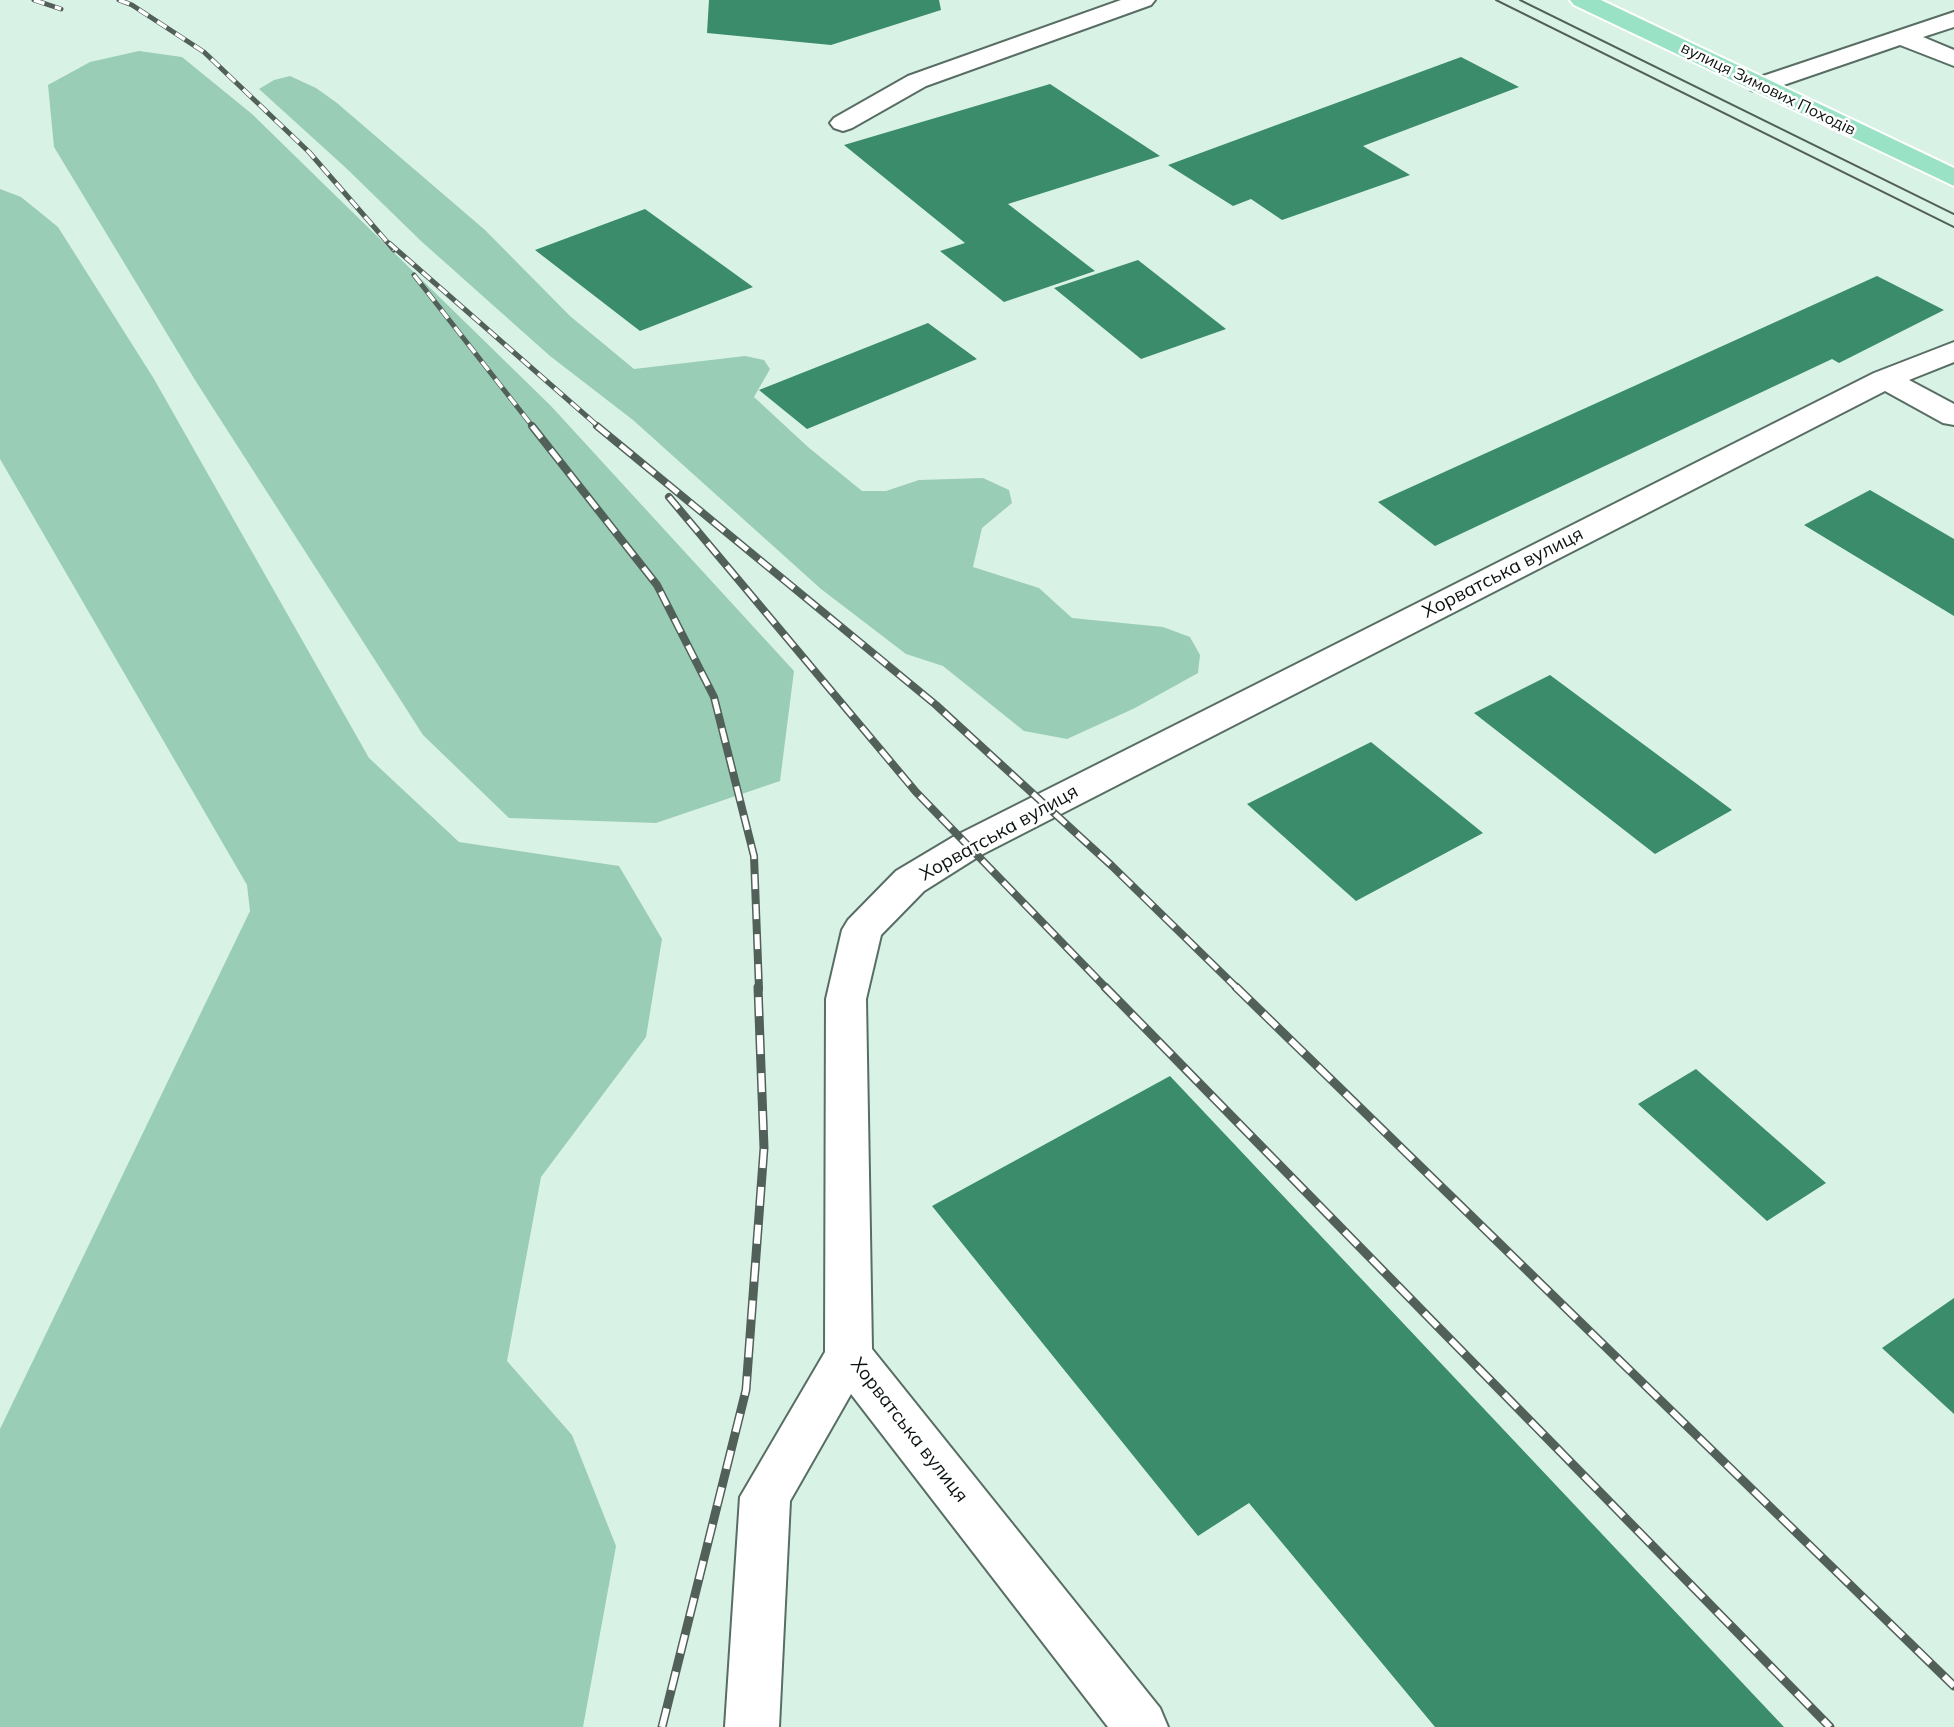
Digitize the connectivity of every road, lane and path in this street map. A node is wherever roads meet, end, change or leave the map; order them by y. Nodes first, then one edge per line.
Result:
1 (1143, 0) edge
2 (1582, 0) edge
3 (1954, 19) edge
4 (1905, 38) junction
5 (1954, 59) edge
6 (1760, 85) junction
7 (843, 123) dead end
8 (1954, 178) edge
9 (1954, 351) edge
10 (1885, 379) junction
11 (1954, 416) edge
12 (849, 1355) junction
13 (752, 1727) edge
14 (1141, 1727) edge

1 - 7 street
2 - 6 main road, вулиця Зимових Походів
3 - 4 street
4 - 5 street
4 - 6 street
6 - 8 main road, вулиця Зимових Походів
9 - 10 street, Хорватська вулиця
10 - 11 street
10 - 12 street, Хорватська вулиця
12 - 13 street
12 - 14 street, Хорватська вулиця

